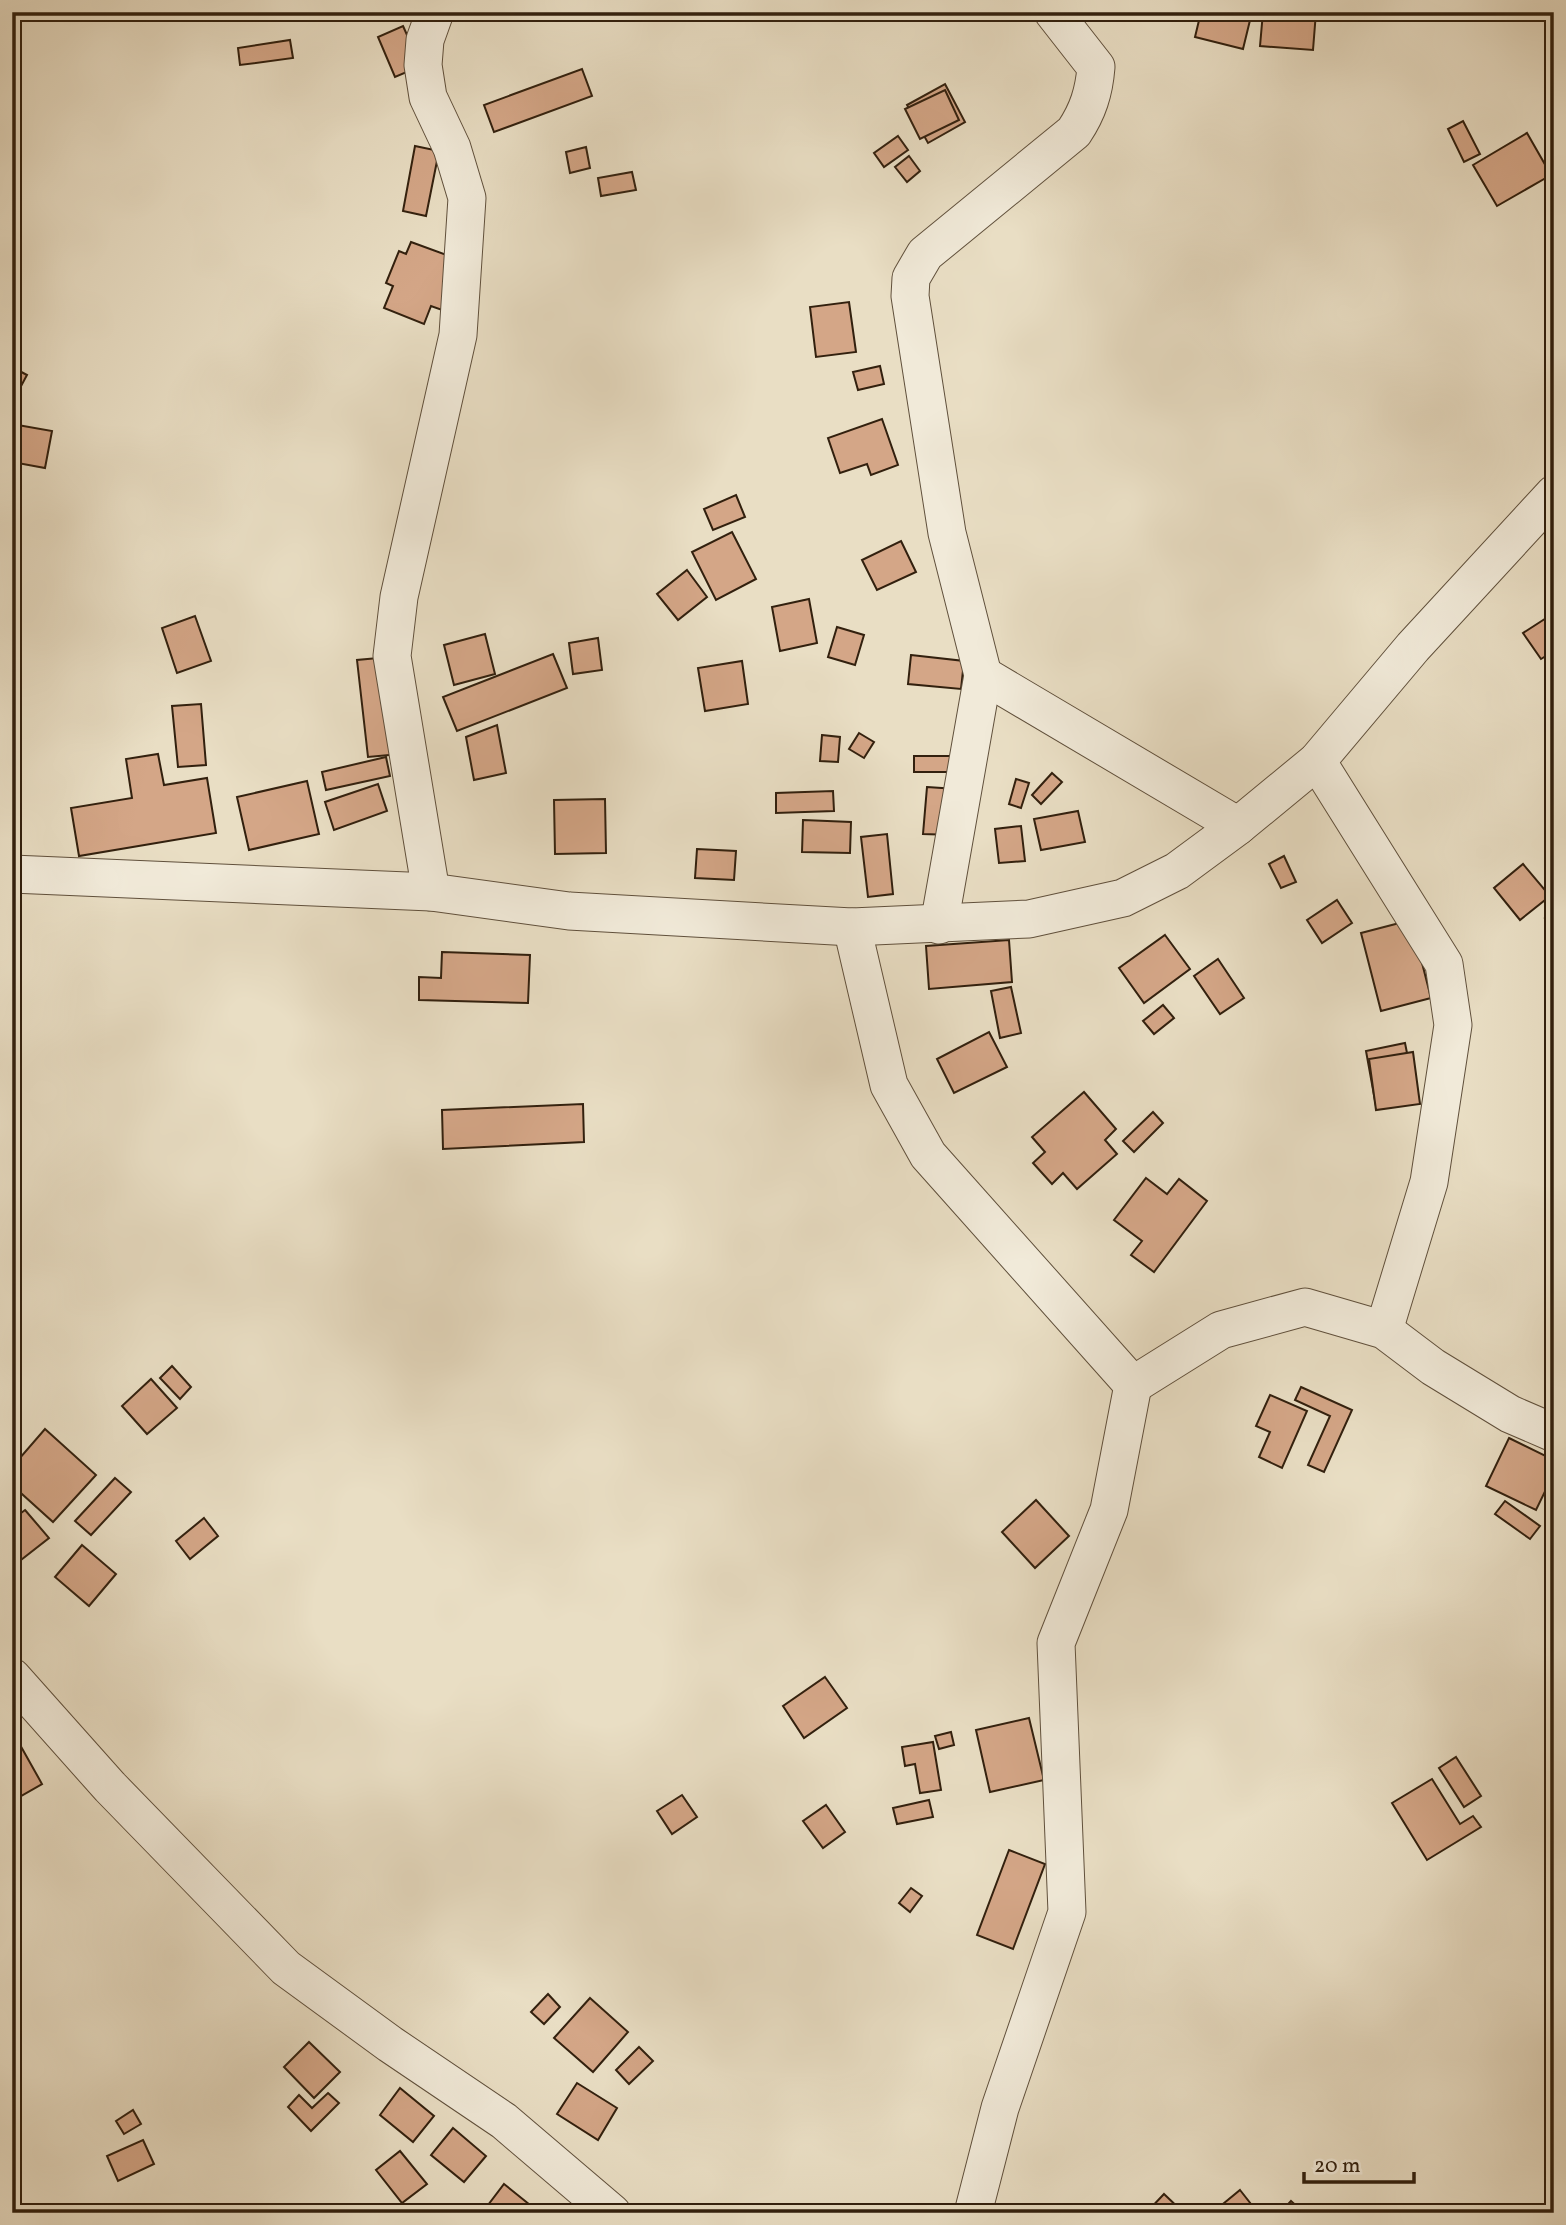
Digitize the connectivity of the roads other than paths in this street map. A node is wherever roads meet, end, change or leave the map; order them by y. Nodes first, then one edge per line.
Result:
1 (435, 12) edge
2 (1053, 12) edge
3 (1554, 494) edge
4 (983, 675) junction
5 (1317, 761) junction
6 (1238, 826) junction
7 (12, 874) edge
8 (431, 892) junction
9 (939, 925) junction
10 (852, 927) junction
11 (1384, 1330) junction
12 (1133, 1385) junction
13 (1554, 1433) edge
14 (12, 1677) edge
15 (612, 2213) edge
16 (974, 2213) edge

1 - 8 street
2 - 4 street
3 - 5 street
4 - 6 street
4 - 9 street
5 - 6 street
5 - 11 street
6 - 9 street
7 - 8 street
8 - 10 street
9 - 10 street
10 - 12 street
11 - 12 street
11 - 13 street
12 - 16 street
14 - 15 street

